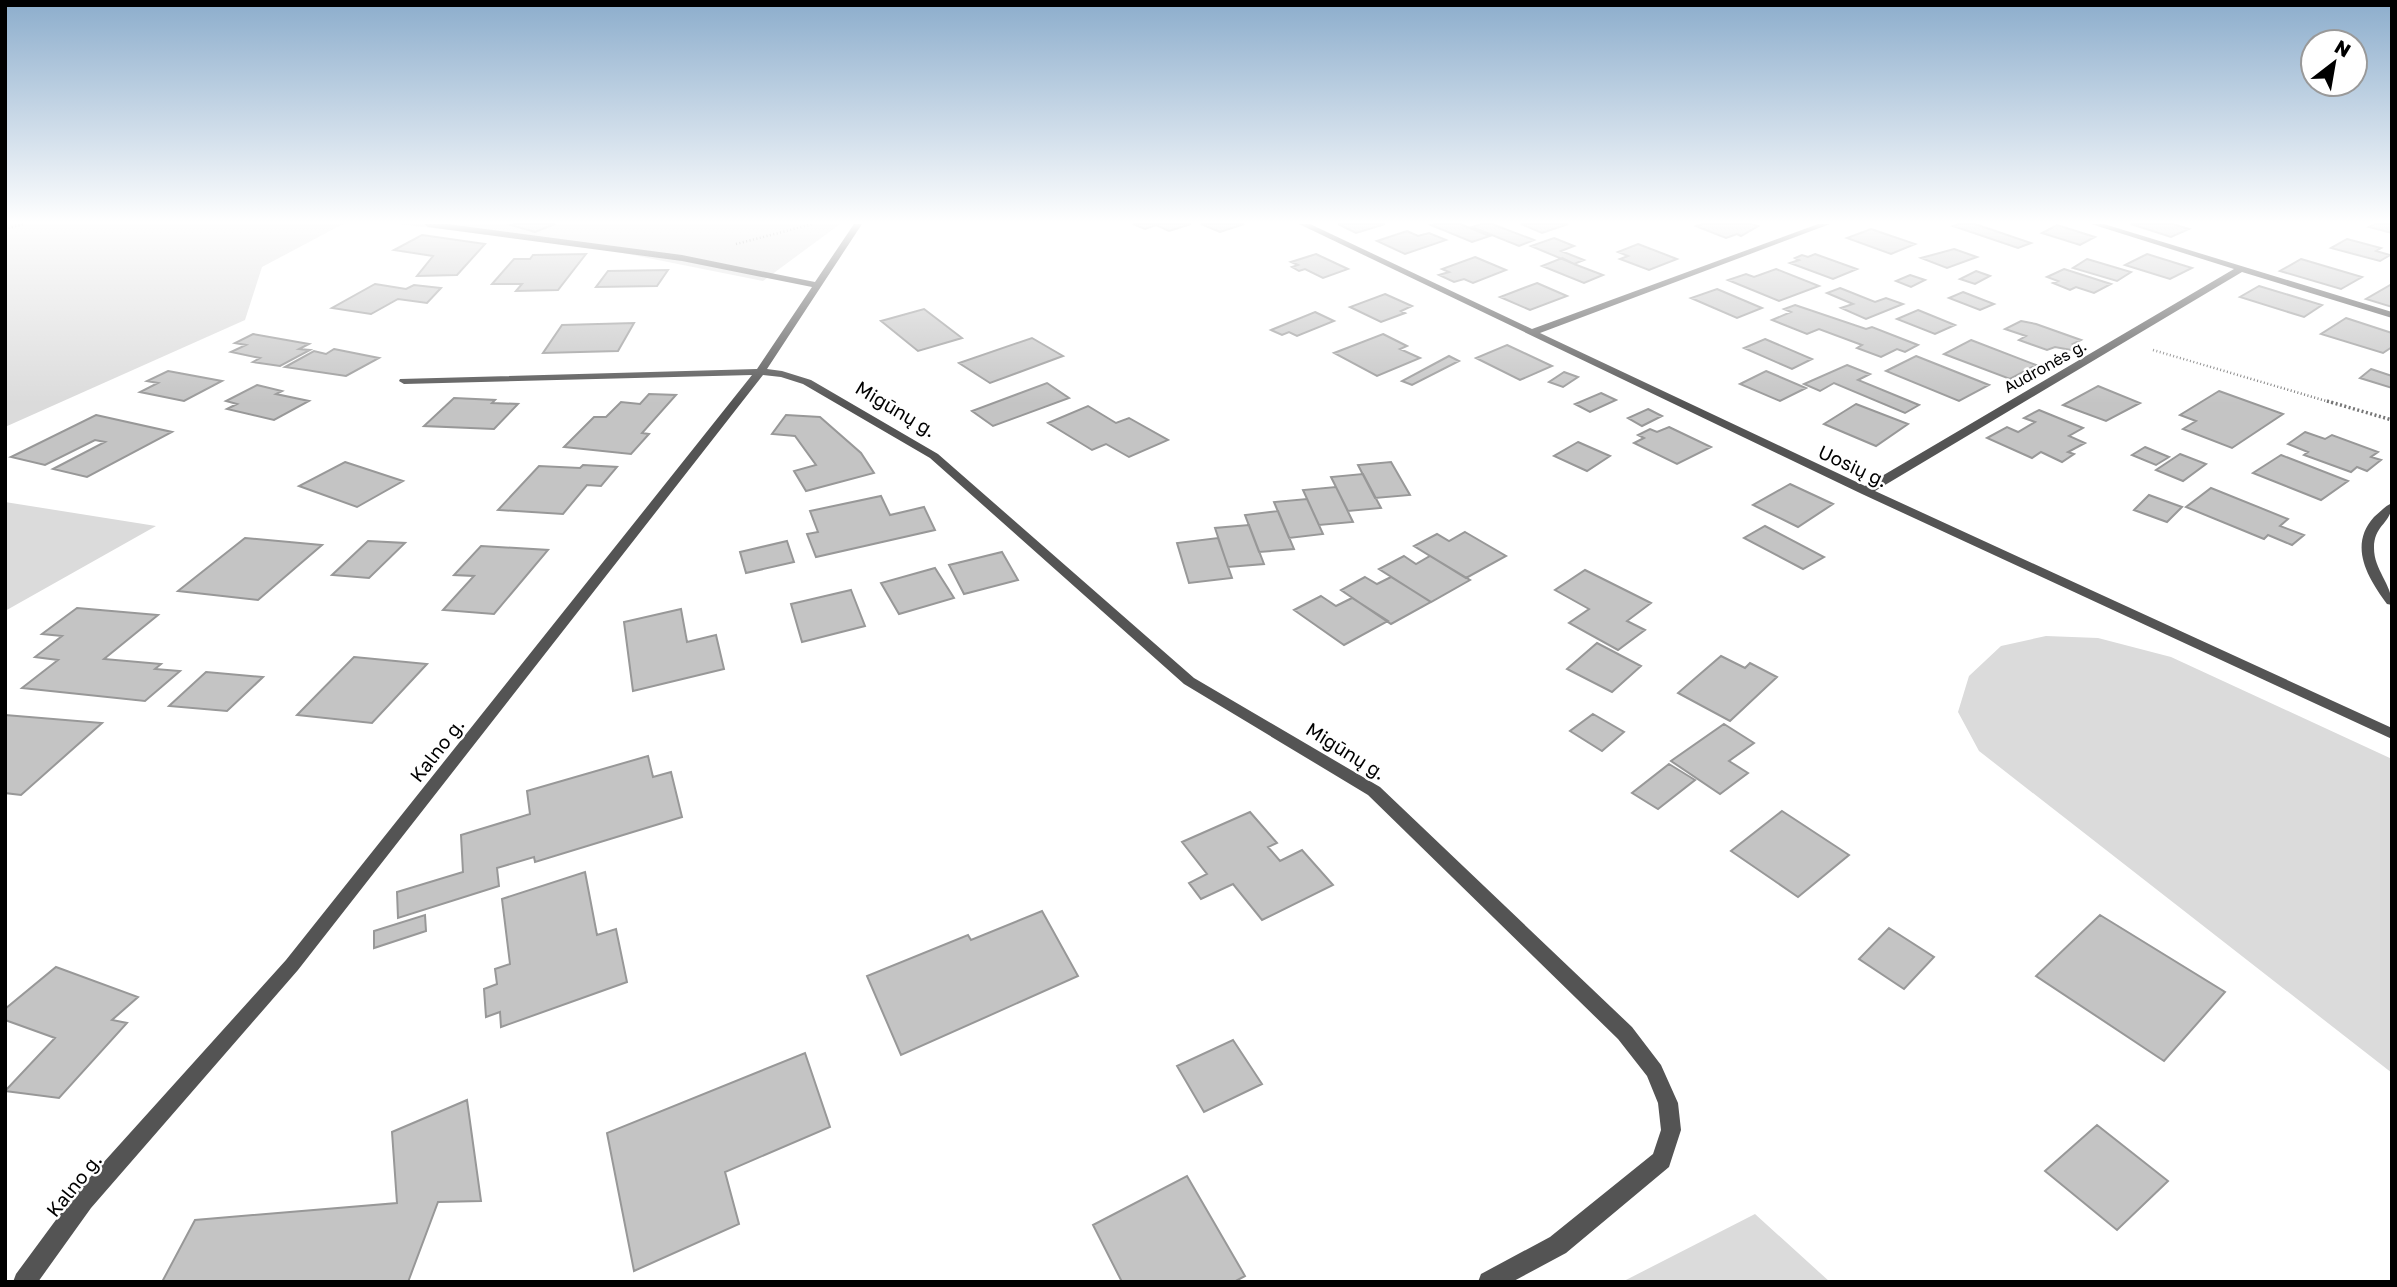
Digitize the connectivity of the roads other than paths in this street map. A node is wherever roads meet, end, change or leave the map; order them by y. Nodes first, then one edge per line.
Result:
1 (813, 284) edge
2 (1430, 284) edge
3 (1662, 284) edge
4 (2216, 284) edge
5 (2290, 284) edge
6 (818, 285) joint
7 (2392, 315) edge
8 (1532, 332) junction
9 (760, 372) junction
10 (404, 381) dead end
11 (1866, 491) junction
12 (2392, 507) edge
13 (2392, 601) edge
14 (2392, 734) edge
15 (24, 1282) edge
16 (1489, 1282) edge

1 - 6 street
2 - 8 street, Uosių g.
3 - 8 street
4 - 11 street, Audronės g.
5 - 7 street
6 - 9 street, Kalno g.
8 - 11 street, Uosių g.
9 - 10 street, Migūnų g.
9 - 15 street, Kalno g.
9 - 16 street, Migūnų g.
11 - 14 street, Uosių g.
12 - 13 street

